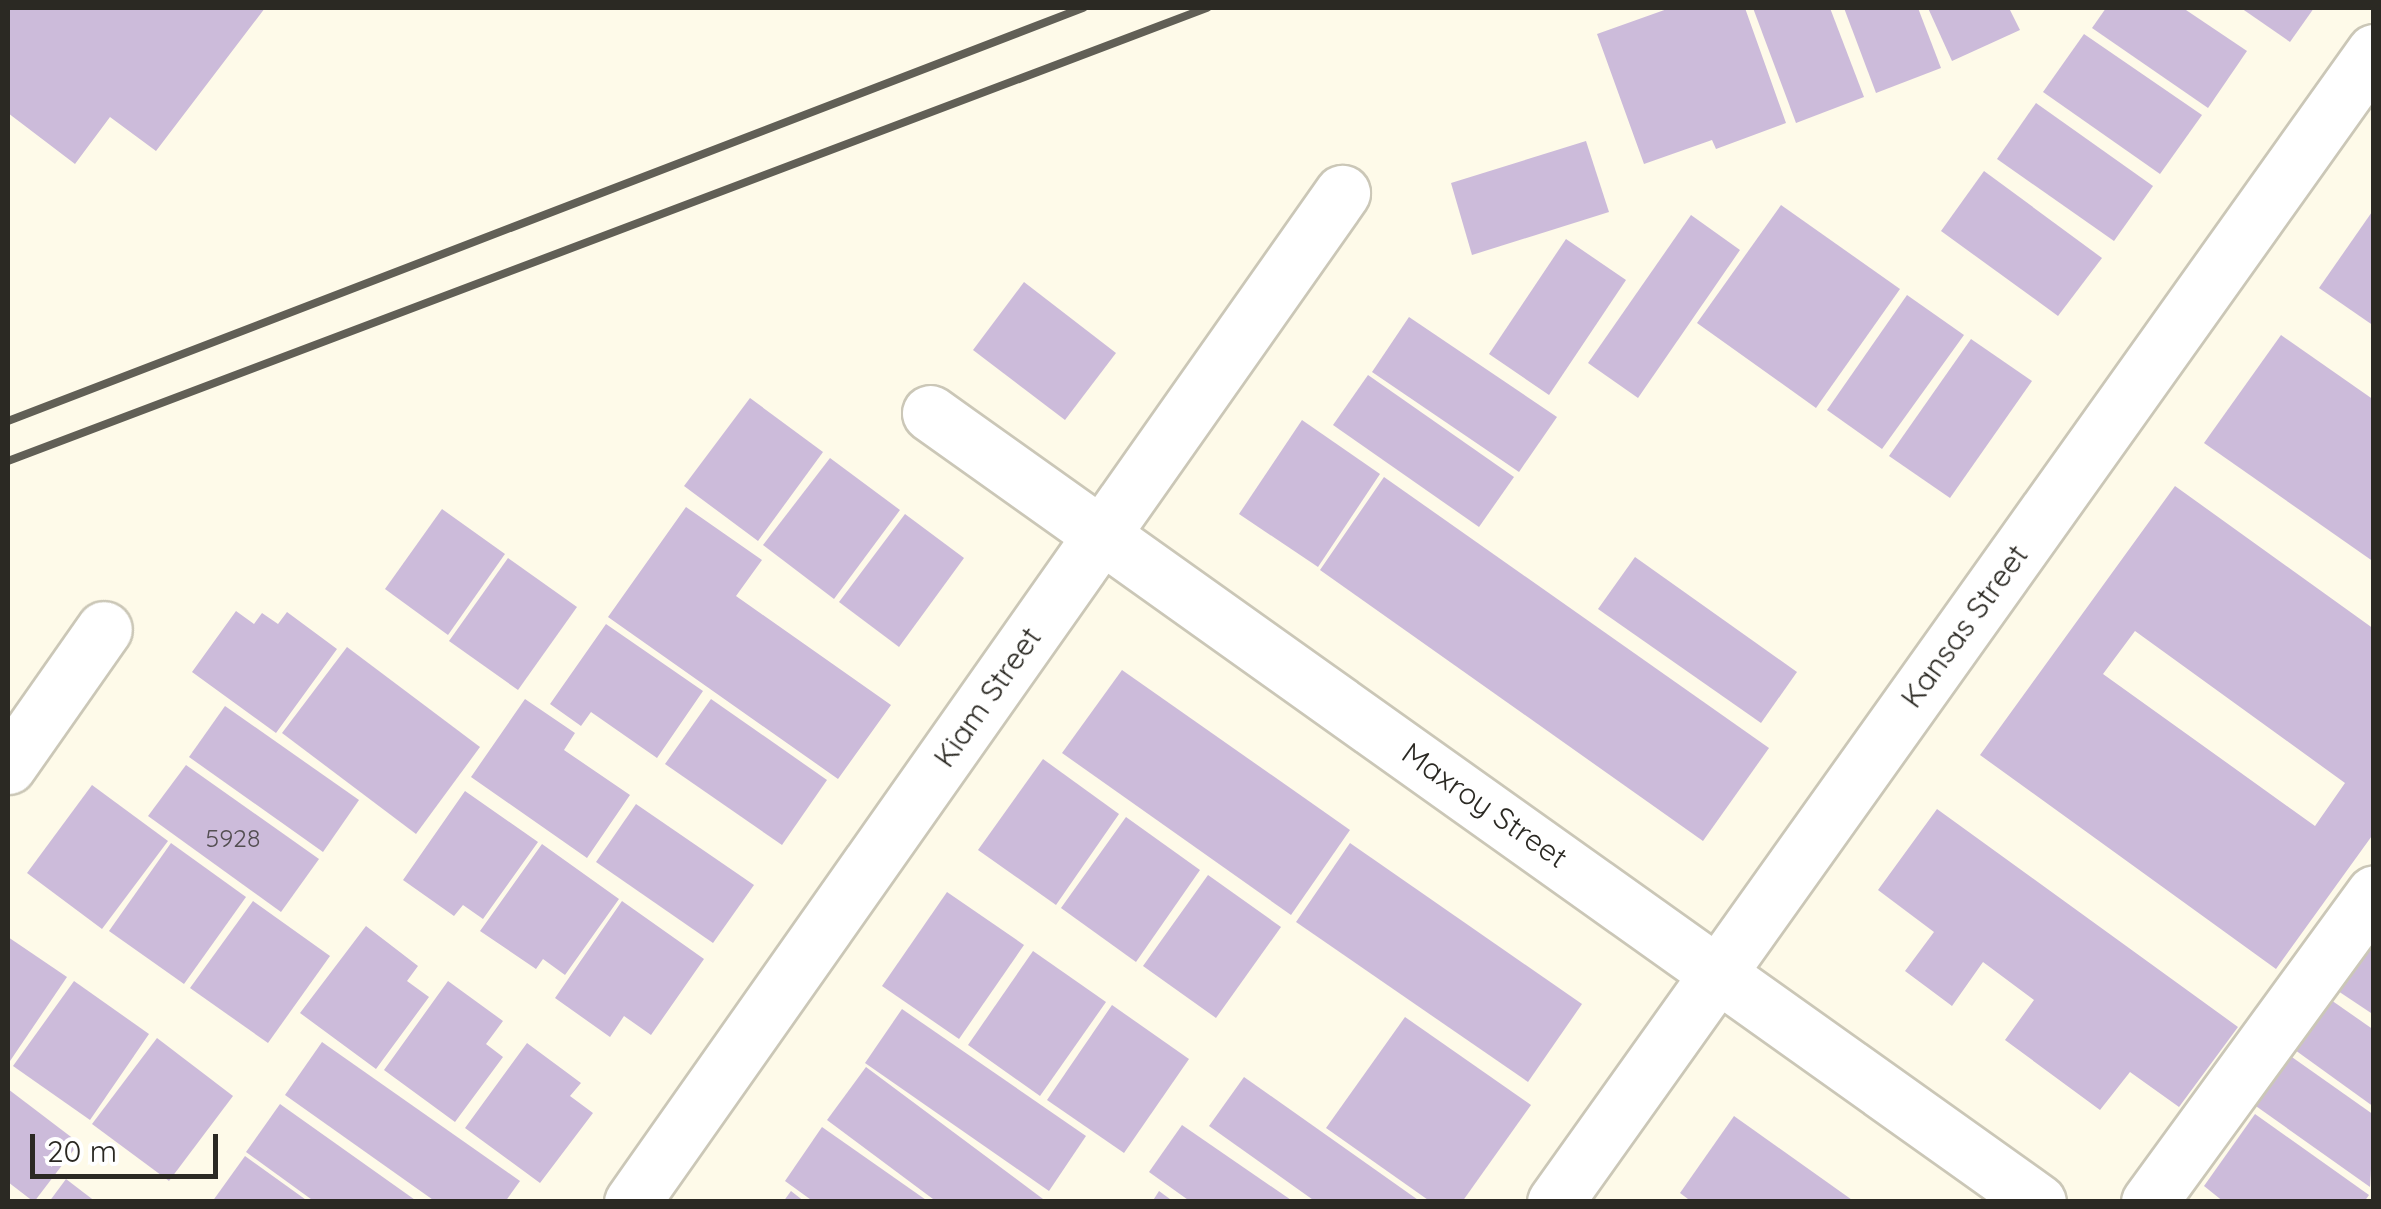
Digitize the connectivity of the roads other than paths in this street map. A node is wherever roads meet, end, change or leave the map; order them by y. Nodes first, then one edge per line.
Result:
1 (2374, 52) edge
2 (1342, 193) dead end
3 (930, 412) dead end
4 (1102, 534) junction
5 (104, 630) dead end
6 (8, 766) edge
7 (2374, 892) edge
8 (1721, 973) junction
9 (632, 1202) edge
10 (1555, 1202) edge
11 (2038, 1202) edge
12 (2148, 1202) edge

1 - 8 street, Kansas Street
2 - 4 street, Kiam Street
3 - 4 street, Maxroy Street
4 - 8 street, Maxroy Street
4 - 9 street, Kiam Street
5 - 6 street
7 - 12 street
8 - 10 street, Kansas Street
8 - 11 street, Maxroy Street

